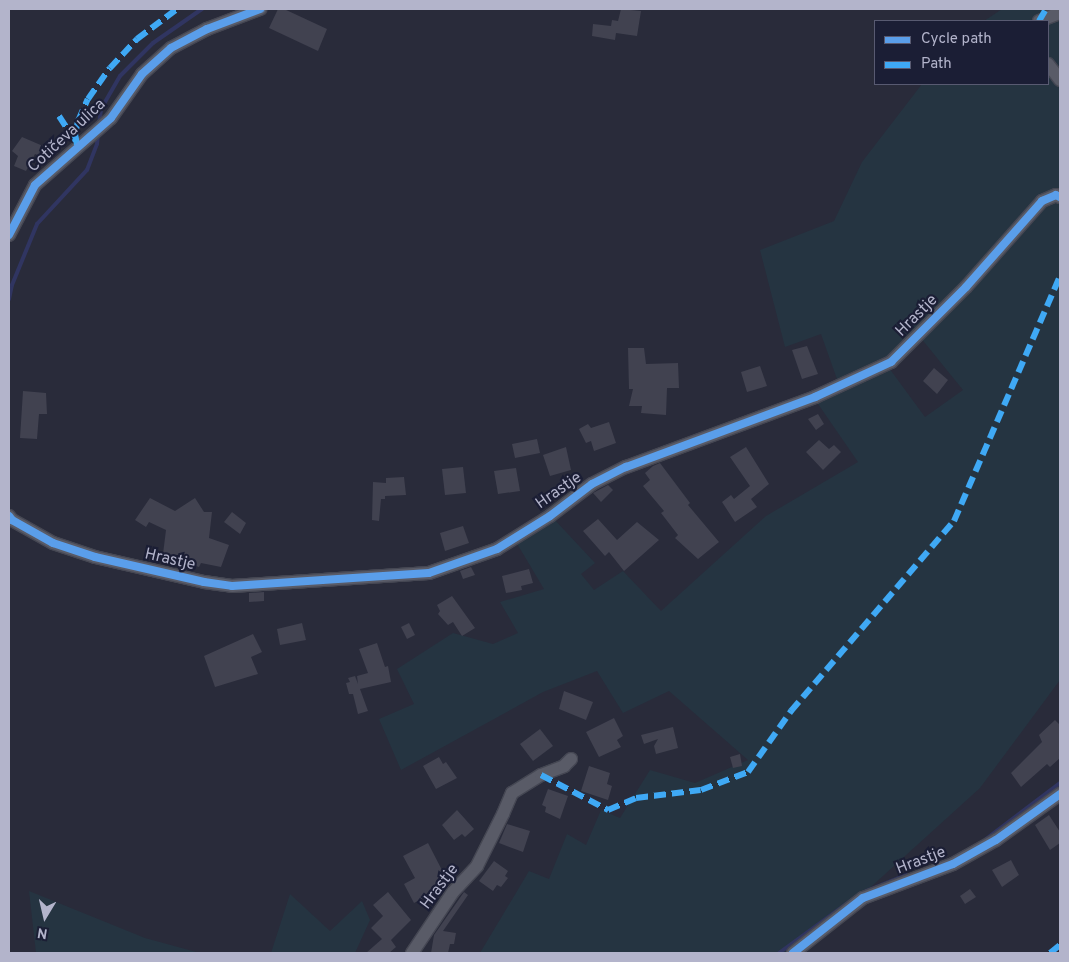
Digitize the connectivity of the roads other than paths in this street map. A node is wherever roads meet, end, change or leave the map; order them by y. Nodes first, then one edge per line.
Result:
1 (260, 9) edge
2 (1057, 14) dead end
3 (1042, 20) edge
4 (1049, 65) edge
5 (1060, 80) edge
6 (1059, 195) edge
7 (9, 235) edge
8 (9, 516) edge
9 (571, 759) dead end
10 (1060, 794) edge
11 (412, 953) edge
12 (793, 953) edge

1 - 7 street, Cotičeva ulica
2 - 3 street
4 - 5 street
6 - 8 street, Hrastje
9 - 11 street, Hrastje
10 - 12 street, Hrastje

